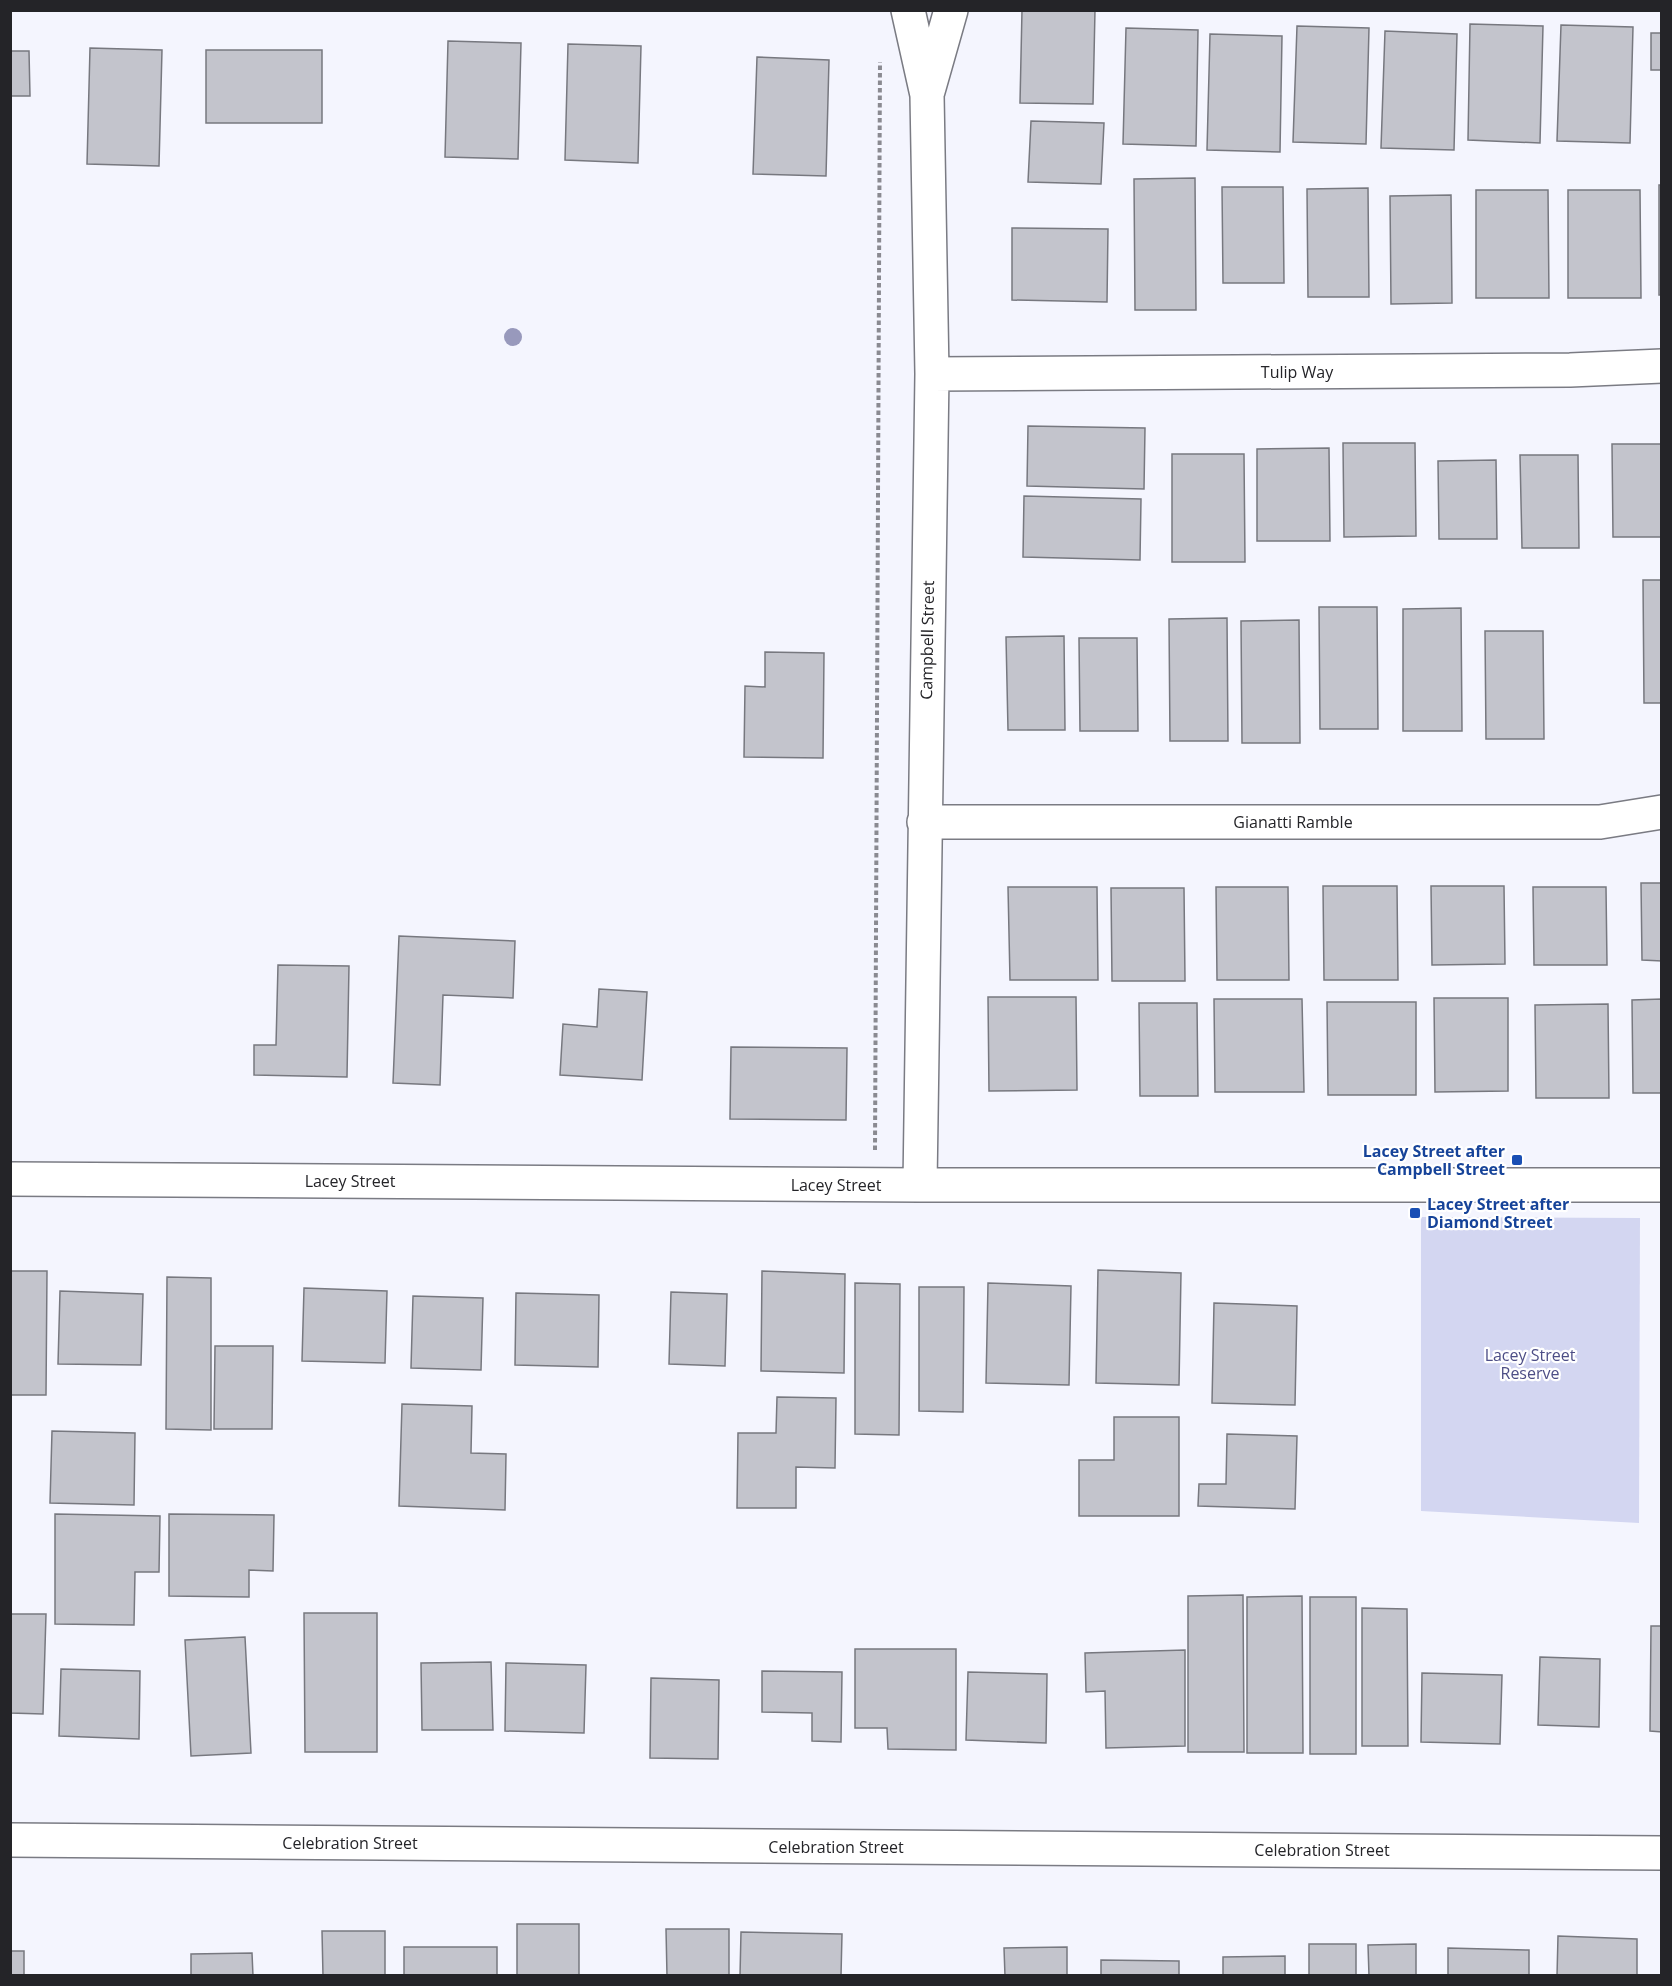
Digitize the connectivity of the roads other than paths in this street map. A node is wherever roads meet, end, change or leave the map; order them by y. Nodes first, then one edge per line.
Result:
1 (908, 10) edge
2 (951, 10) edge
3 (927, 95) junction
4 (1662, 366) edge
5 (932, 374) junction
6 (1662, 812) edge
7 (924, 822) junction
8 (10, 1179) edge
9 (920, 1185) junction
10 (1662, 1185) edge
11 (10, 1840) edge
12 (1662, 1853) edge

1 - 3 street, Campbell Street
2 - 3 street, Campbell Street
3 - 5 street, Campbell Street
4 - 5 street, Tulip Way
5 - 7 street, Campbell Street
6 - 7 street, Gianatti Ramble
7 - 9 street, Campbell Street
8 - 9 street, Lacey Street
9 - 10 street, Lacey Street
11 - 12 street, Celebration Street

